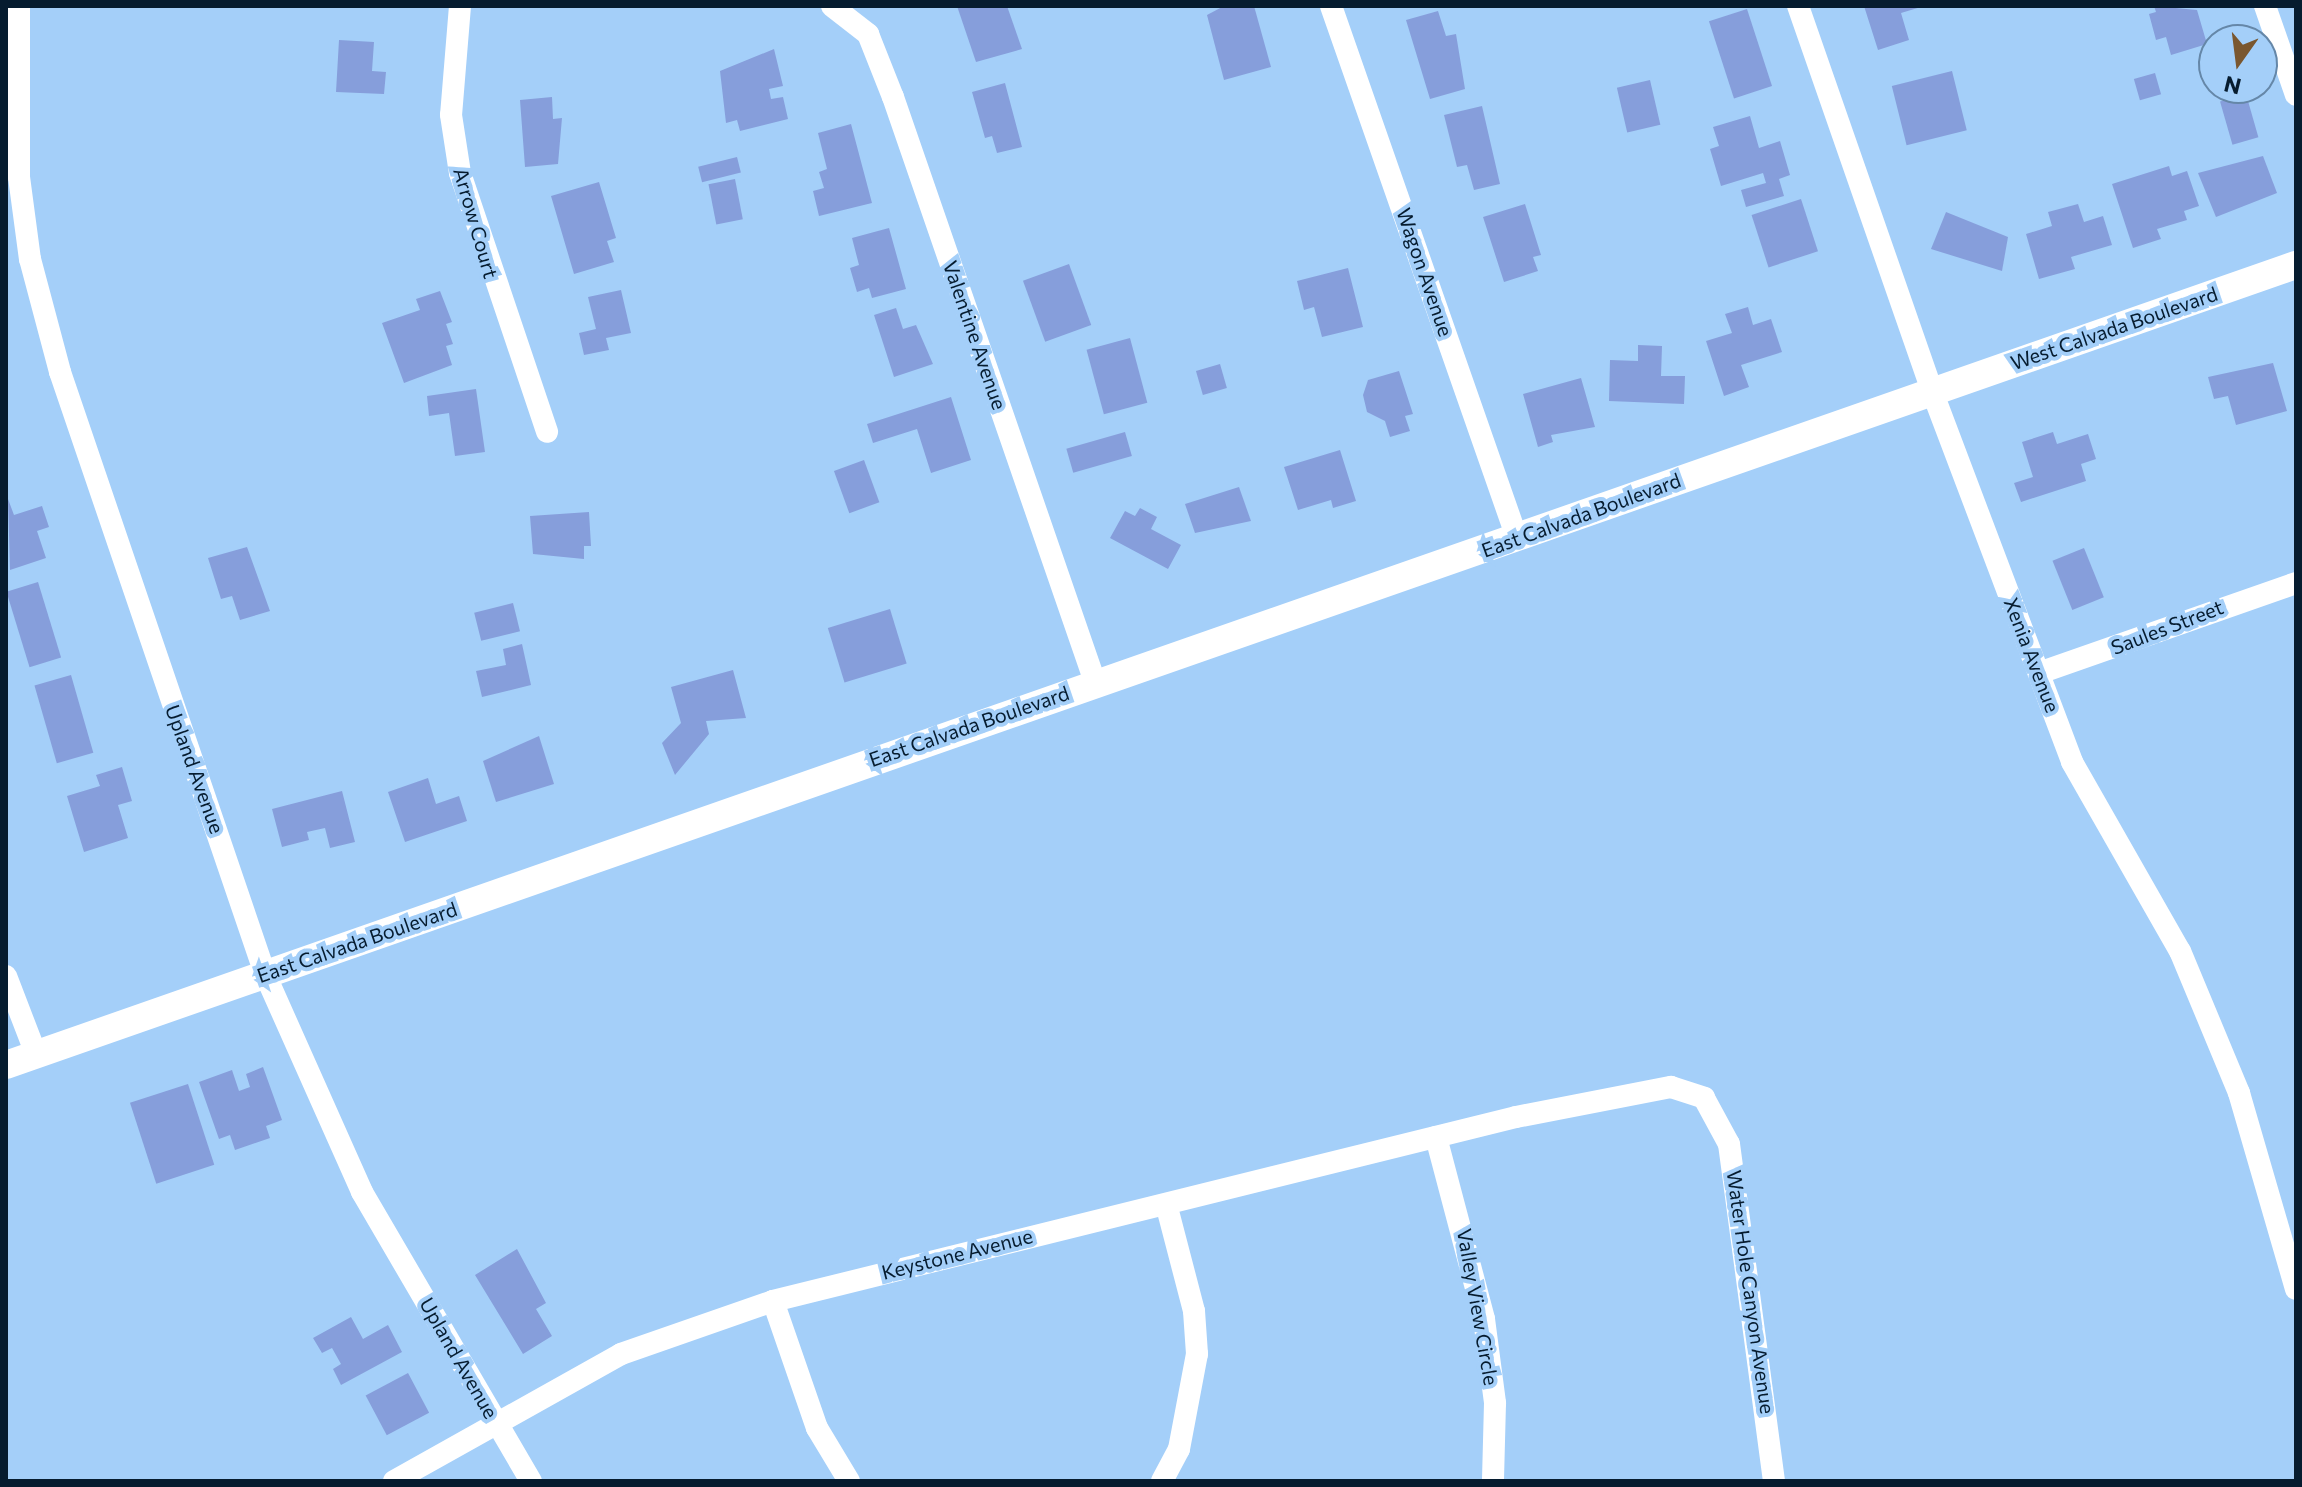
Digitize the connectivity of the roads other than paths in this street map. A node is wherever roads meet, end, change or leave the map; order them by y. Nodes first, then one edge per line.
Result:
1 (19, 6) edge
2 (460, 6) edge
3 (832, 6) edge
4 (1331, 6) edge
5 (1798, 6) edge
6 (2265, 6) edge
7 (2296, 95) edge
8 (2296, 265) edge
9 (1932, 391) junction
10 (547, 432) dead end
11 (1517, 538) junction
12 (2296, 583) edge
13 (2039, 673) junction
14 (1095, 682) junction
15 (265, 974) junction
16 (6, 976) edge
17 (36, 1054) junction
18 (6, 1065) edge
19 (1436, 1137) junction
20 (1167, 1207) junction
21 (2296, 1289) edge
22 (773, 1301) junction
23 (496, 1422) junction
24 (394, 1481) edge
25 (531, 1481) edge
26 (849, 1481) edge
27 (1162, 1481) edge
28 (1493, 1481) edge
29 (1774, 1481) edge

1 - 15 street, Upland Avenue
2 - 10 street, Arrow Court
3 - 14 street, Valentine Avenue
4 - 11 street, Wagon Avenue
5 - 9 street, Xenia Avenue
6 - 7 street
8 - 9 main road, West Calvada Boulevard
9 - 11 main road, East Calvada Boulevard
9 - 13 street, Xenia Avenue
11 - 14 main road, East Calvada Boulevard
12 - 13 street, Saules Street
13 - 21 street, Xenia Avenue
14 - 15 main road, East Calvada Boulevard
15 - 17 main road, East Calvada Boulevard
15 - 23 street, Upland Avenue
16 - 17 street
17 - 18 main road, East Calvada Boulevard
19 - 20 street, Keystone Avenue
19 - 28 street, Valley View Circle
19 - 29 street, Water Hole Canyon Avenue
20 - 22 street, Keystone Avenue
20 - 27 street
22 - 23 street, Keystone Avenue
22 - 26 street
23 - 24 street, Keystone Avenue
23 - 25 street, Upland Avenue

